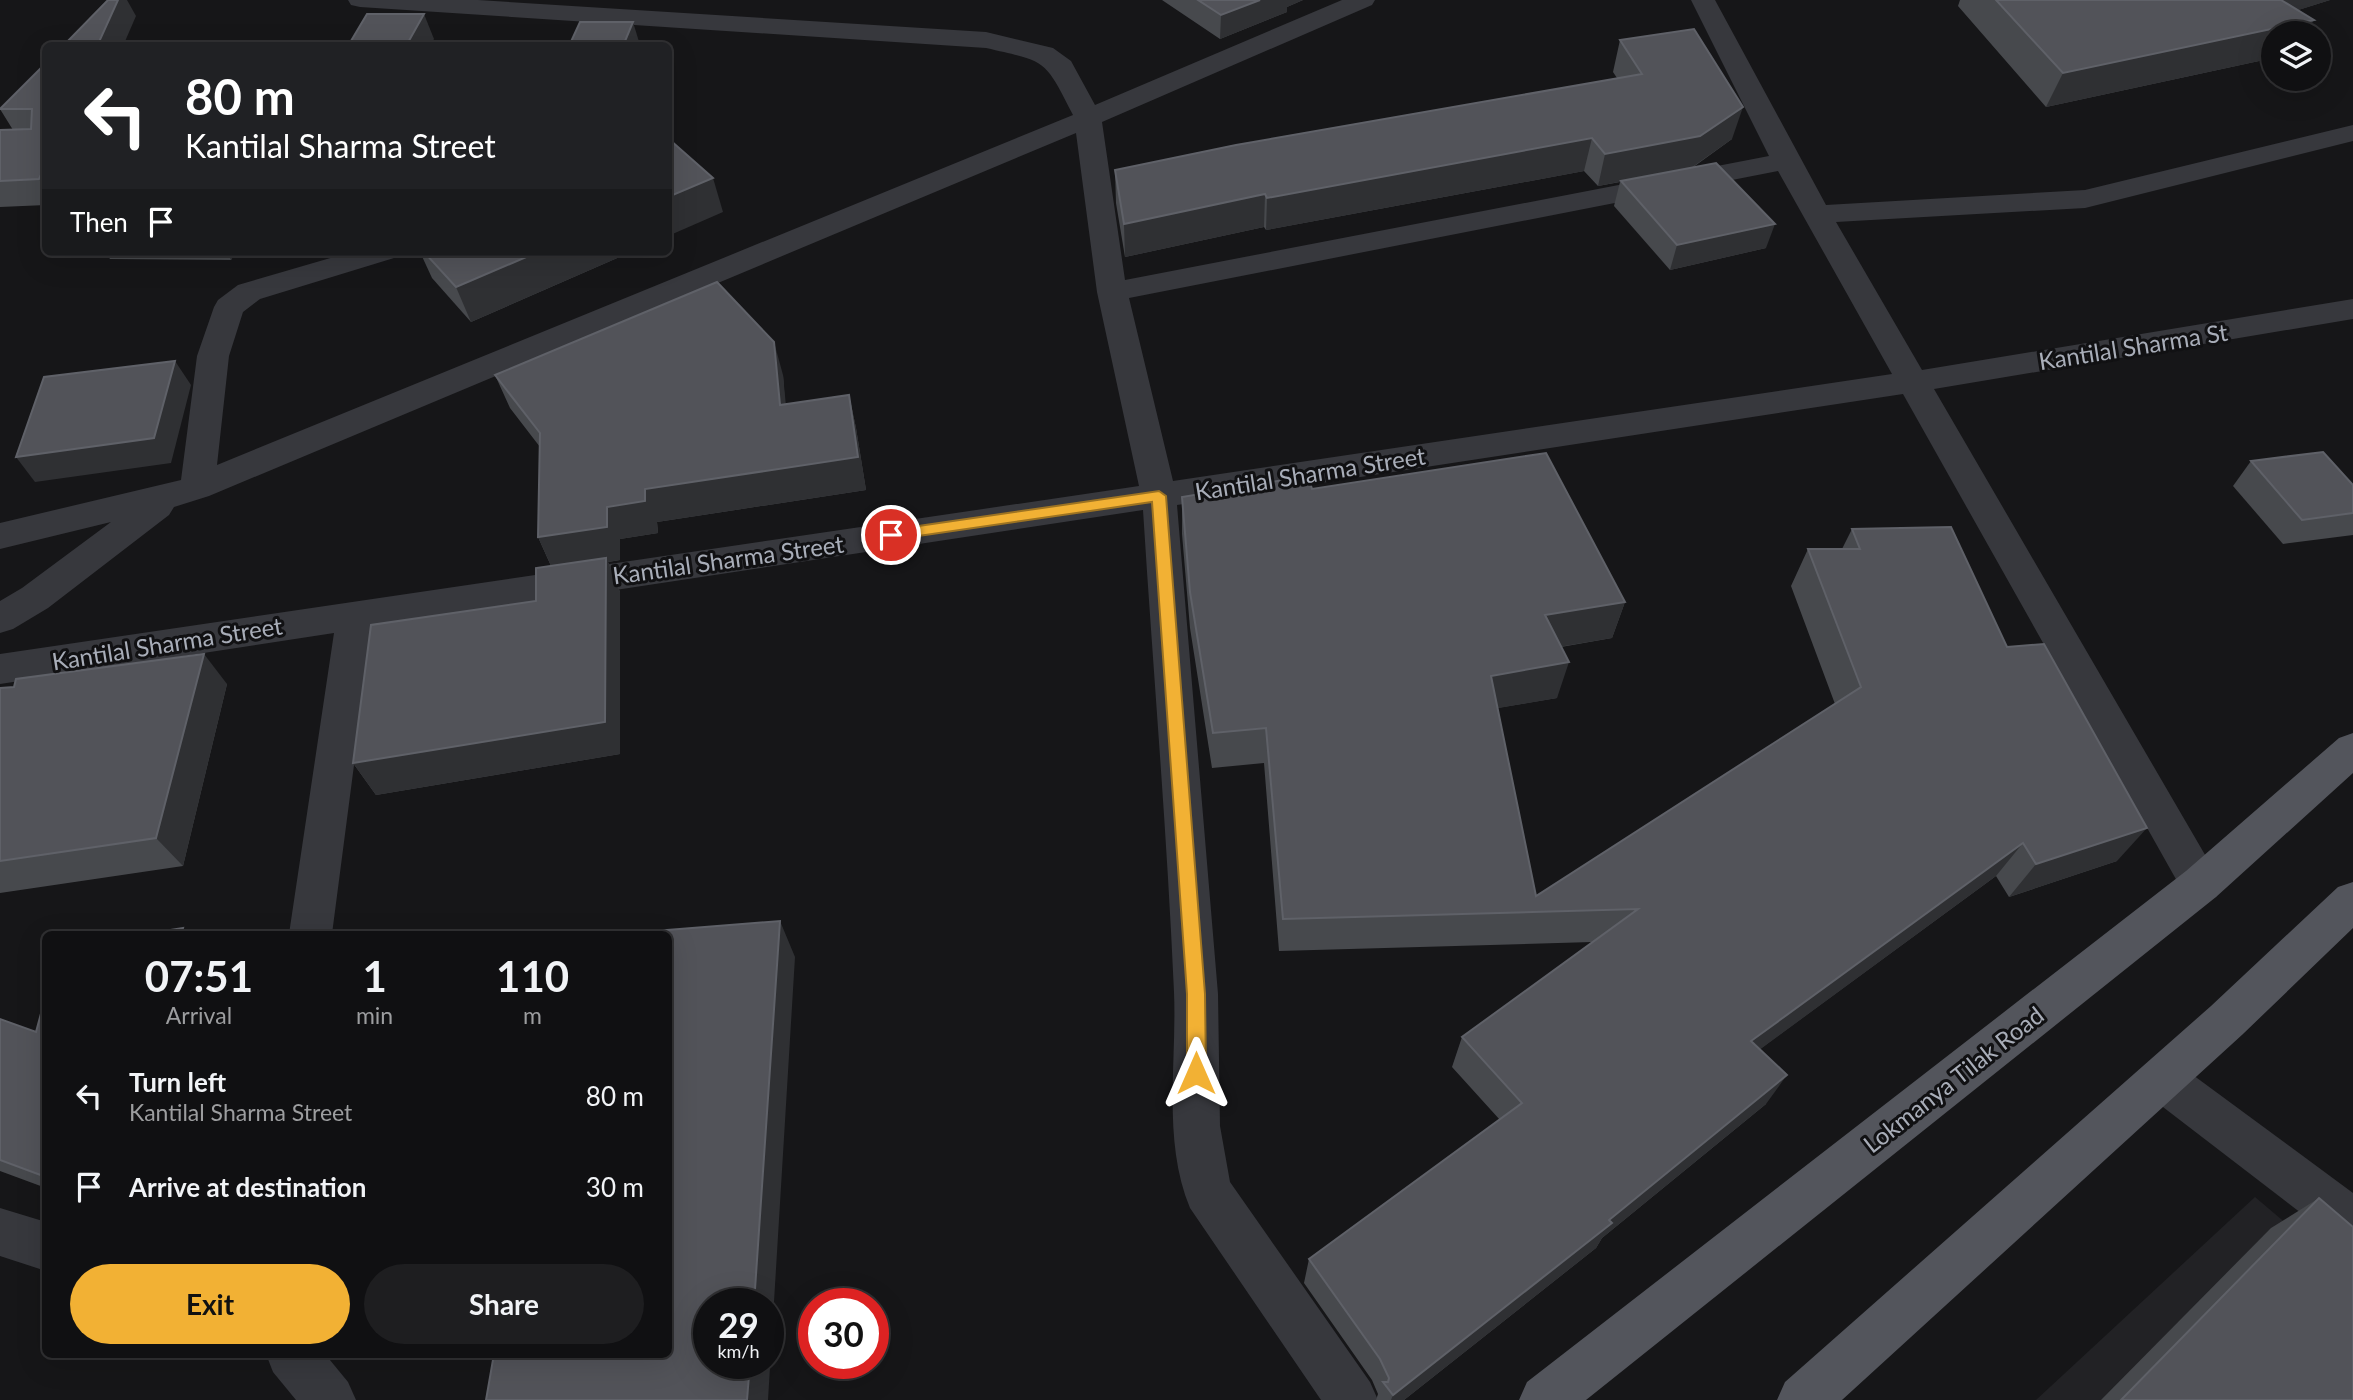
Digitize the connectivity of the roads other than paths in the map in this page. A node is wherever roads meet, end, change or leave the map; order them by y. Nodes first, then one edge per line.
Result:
1 (360, 0) edge
2 (1363, 0) edge
3 (1703, 0) edge
4 (1088, 118) junction
5 (2353, 133) edge
6 (1786, 161) junction
7 (1817, 214) junction
8 (370, 256) edge
9 (1112, 292) junction
10 (2353, 309) edge
11 (1913, 382) junction
12 (183, 491) junction
13 (1159, 496) junction
14 (0, 536) edge
15 (355, 614) junction
16 (0, 619) edge
17 (0, 668) edge
18 (2353, 749) edge
19 (2201, 884) junction
20 (2353, 900) edge
21 (310, 931) edge
22 (2162, 1079) junction
23 (2353, 1223) edge
24 (0, 1232) edge
25 (42, 1246) edge
26 (294, 1358) edge
27 (330, 1400) edge
28 (1352, 1400) edge
29 (1545, 1400) edge
30 (1803, 1400) edge

1 - 4 street
2 - 4 street
3 - 6 street
4 - 9 street
4 - 12 street
5 - 7 street
6 - 7 street
6 - 9 street
7 - 11 street
8 - 12 street
9 - 13 street
10 - 11 street, Kantilal Sharma St
11 - 13 street, Kantilal Sharma Street
11 - 19 street
12 - 14 street
12 - 16 street
13 - 15 street, Kantilal Sharma Street
13 - 28 street
15 - 17 street, Kantilal Sharma Street
15 - 21 street
18 - 19 main road, Lokmanya Tilak Road
19 - 29 main road, Lokmanya Tilak Road
20 - 22 main road
22 - 23 street
22 - 30 main road
24 - 25 street
26 - 27 street

